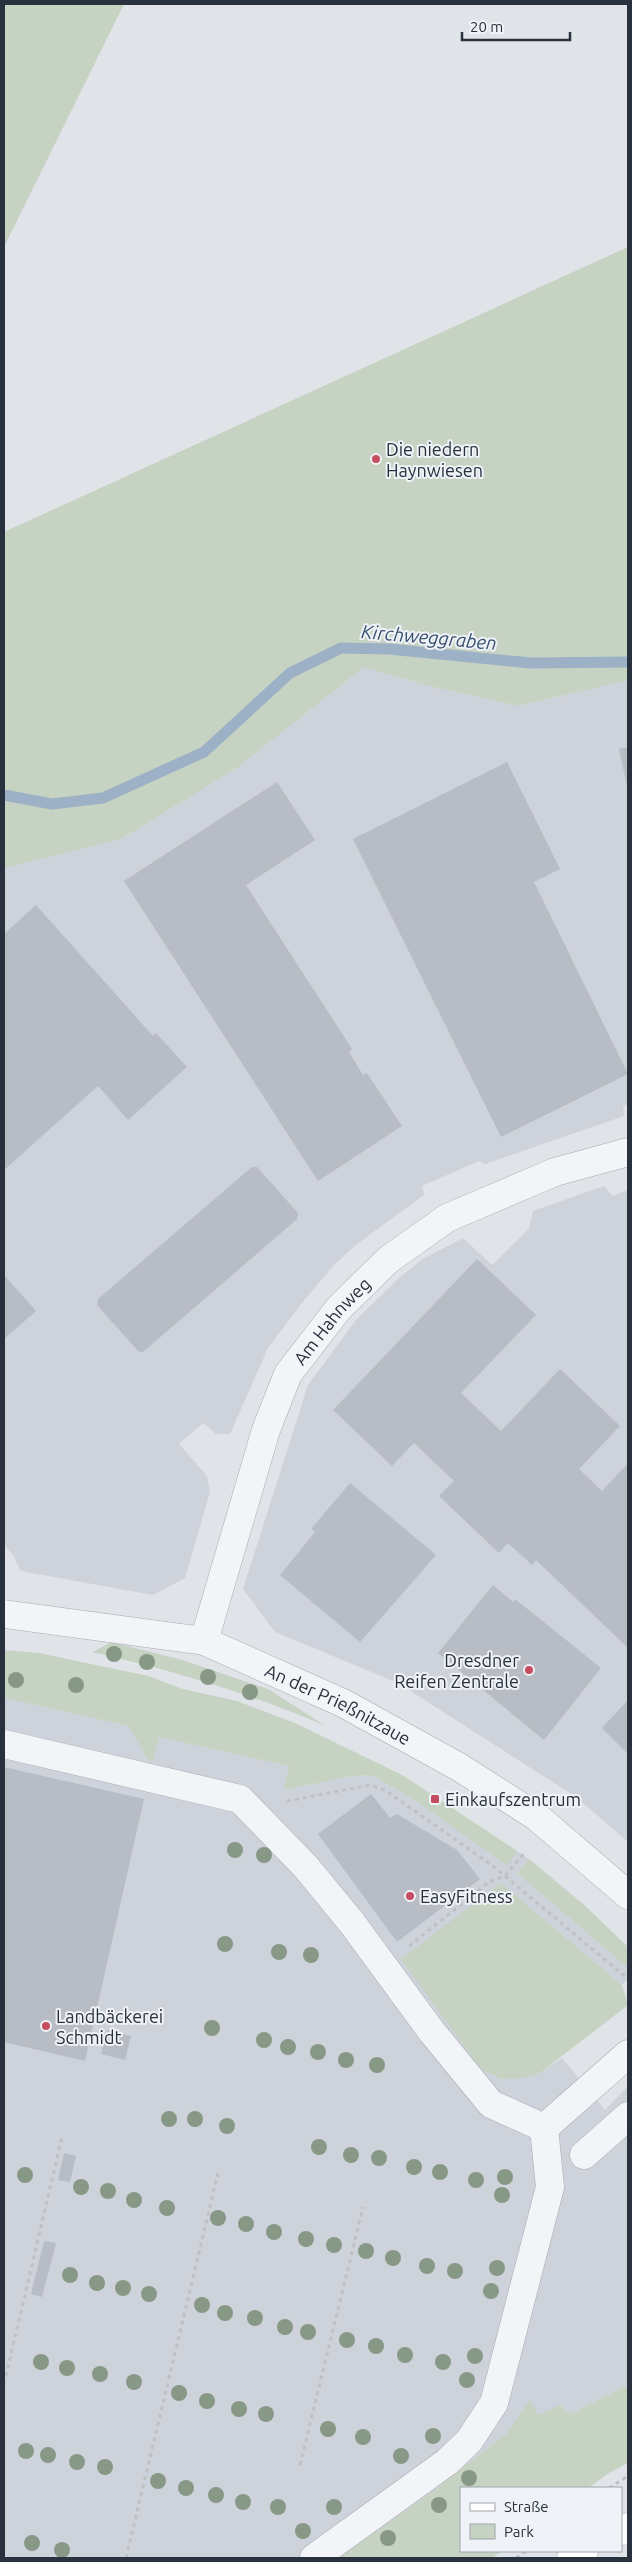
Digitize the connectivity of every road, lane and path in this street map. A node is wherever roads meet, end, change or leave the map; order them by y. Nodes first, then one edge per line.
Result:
1 (628, 1152) edge
2 (4, 1614) edge
3 (204, 1641) junction
4 (4, 1744) edge
5 (250, 1808) junction
6 (527, 1851) dead end
7 (505, 1876) junction
8 (628, 1895) edge
9 (384, 1966) junction
10 (628, 1979) edge
11 (628, 2054) edge
12 (628, 2116) edge
13 (544, 2128) junction
14 (62, 2137) dead end
15 (584, 2155) dead end
16 (218, 2173) dead end
17 (363, 2207) dead end
18 (4, 2384) edge
19 (300, 2465) dead end
20 (628, 2476) edge
21 (611, 2487) edge
22 (582, 2552) edge
23 (126, 2558) edge
24 (314, 2558) edge
25 (571, 2558) edge

1 - 3 street, Am Hahnweg
2 - 3 street, An der Prießnitzaue
3 - 8 street, An der Prießnitzaue
4 - 5 street
5 - 7 path
5 - 9 street
6 - 7 path
7 - 9 path
7 - 10 path
9 - 13 street
11 - 13 street
12 - 15 street
13 - 24 street
14 - 18 path
16 - 23 path
17 - 19 path
20 - 21 path
22 - 25 main road

